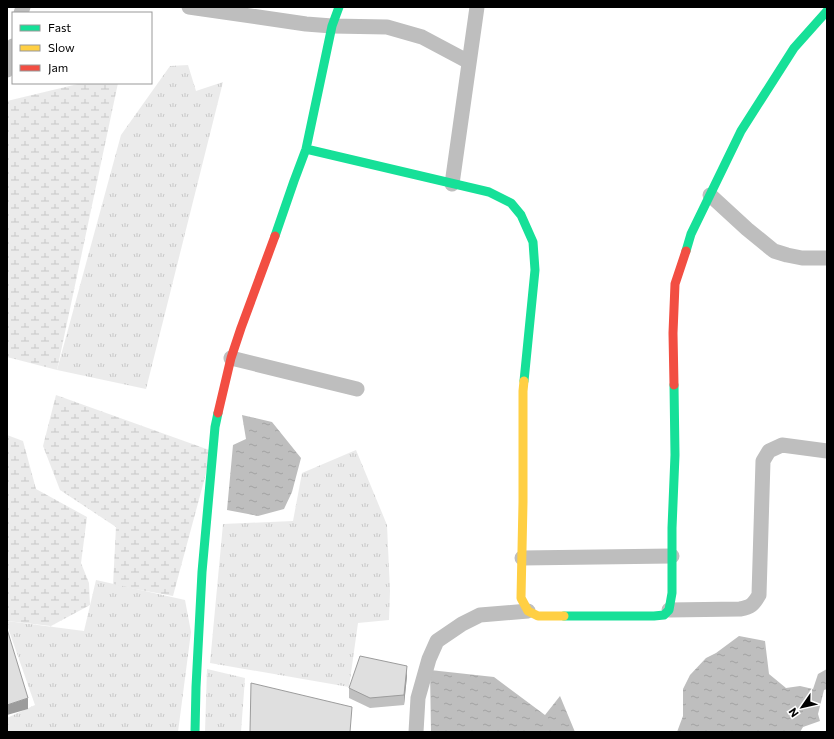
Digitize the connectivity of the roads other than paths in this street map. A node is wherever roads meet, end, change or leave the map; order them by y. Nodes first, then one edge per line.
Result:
1 (189, 7) edge
2 (339, 7) edge
3 (476, 7) edge
4 (827, 11) edge
5 (332, 26) junction
6 (12, 50) edge
7 (469, 62) junction
8 (7, 70) edge
9 (306, 149) junction
10 (452, 184) junction
11 (710, 195) junction
12 (827, 258) edge
13 (231, 358) junction
14 (357, 389) dead end
15 (827, 451) edge
16 (672, 556) junction
17 (522, 558) junction
18 (669, 610) junction
19 (528, 611) junction
20 (195, 732) edge
21 (416, 732) edge

1 - 5 street
2 - 5 street
3 - 7 street
4 - 11 street
5 - 7 street
5 - 9 street
6 - 8 street
7 - 10 street
9 - 10 street
9 - 13 street
10 - 17 street
11 - 12 street
11 - 16 street
13 - 14 street
13 - 20 street
15 - 18 street
16 - 17 street
16 - 18 street
17 - 19 street
18 - 19 street
19 - 21 street

